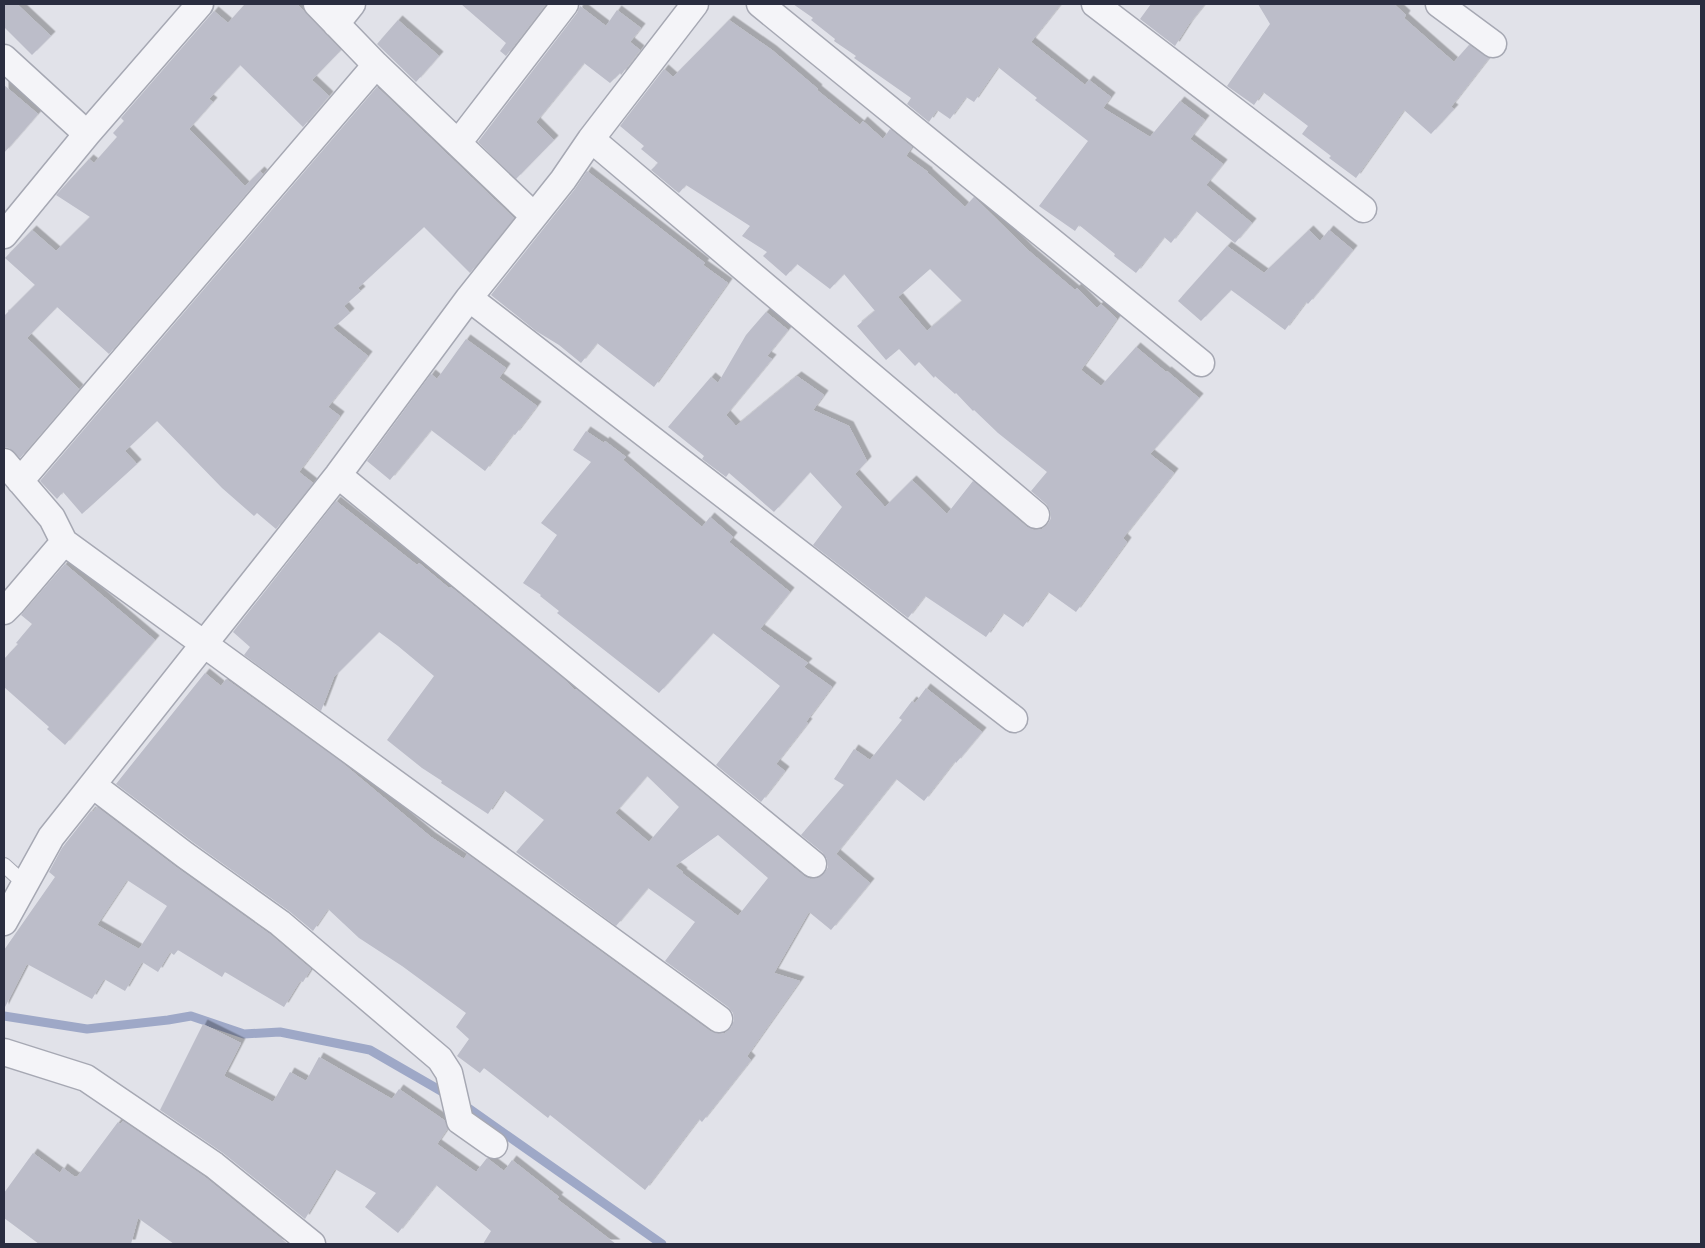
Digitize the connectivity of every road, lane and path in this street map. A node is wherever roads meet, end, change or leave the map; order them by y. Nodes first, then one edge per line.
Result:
1 (200, 4) edge
2 (317, 4) edge
3 (565, 4) edge
4 (695, 4) edge
5 (760, 4) edge
6 (1095, 4) edge
7 (1439, 4) edge
8 (344, 14) edge
9 (1492, 44) dead end
10 (4, 58) edge
11 (376, 65) junction
12 (87, 134) junction
13 (591, 140) junction
14 (458, 142) junction
15 (1363, 209) dead end
16 (534, 216) junction
17 (4, 235) edge
18 (469, 298) junction
19 (1201, 363) dead end
20 (12, 472) edge
21 (338, 475) junction
22 (1036, 515) dead end
23 (64, 542) junction
24 (4, 610) edge
25 (203, 643) junction
26 (1014, 719) dead end
27 (94, 786) junction
28 (813, 864) dead end
29 (4, 865) edge
30 (25, 884) junction
31 (4, 922) edge
32 (719, 1019) dead end
33 (4, 1052) edge
34 (494, 1145) dead end
35 (312, 1244) edge

1 - 12 street
2 - 8 street
3 - 14 street
4 - 13 street
5 - 19 street
6 - 15 street
7 - 9 street
8 - 11 street
10 - 12 street
11 - 14 street
11 - 20 street
12 - 17 street
13 - 16 street
13 - 22 street
14 - 16 street
16 - 18 street
18 - 21 street
18 - 26 street
20 - 23 street
21 - 25 street
21 - 28 street
23 - 24 street
23 - 25 street
25 - 27 street
25 - 32 street
27 - 30 street
27 - 34 street
29 - 30 lane
30 - 31 street
33 - 35 street

